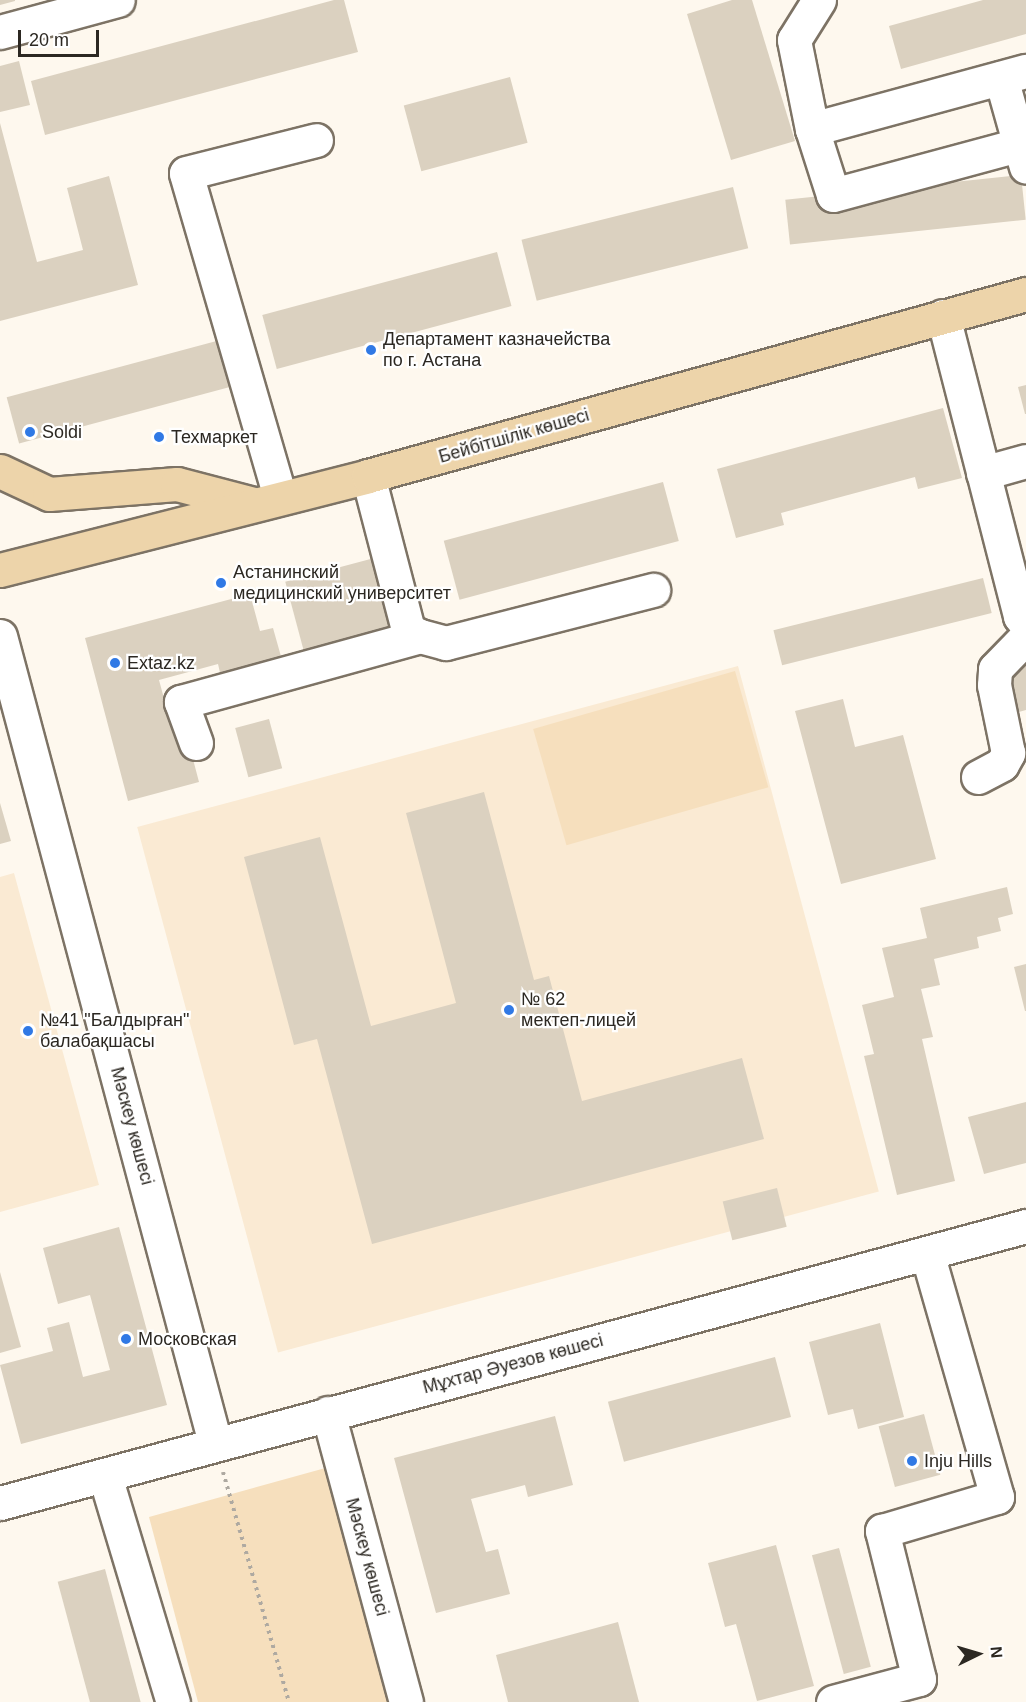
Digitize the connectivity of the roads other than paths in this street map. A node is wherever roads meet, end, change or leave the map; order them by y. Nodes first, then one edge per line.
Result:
1 (118, 0) edge
2 (819, 0) edge
3 (0, 32) edge
4 (1013, 74) edge
5 (812, 129) junction
6 (316, 140) dead end
7 (1024, 152) edge
8 (1026, 294) edge
9 (943, 316) junction
10 (1026, 461) edge
11 (0, 471) edge
12 (983, 473) junction
13 (368, 476) junction
14 (268, 501) junction
15 (0, 570) edge
16 (653, 590) dead end
17 (1026, 624) edge
18 (0, 636) edge
19 (420, 636) junction
20 (1026, 637) edge
21 (196, 743) dead end
22 (978, 777) dead end
23 (1026, 1226) edge
24 (927, 1253) junction
25 (328, 1413) junction
26 (215, 1443) junction
27 (105, 1476) junction
28 (0, 1503) edge
29 (172, 1702) edge
30 (406, 1702) edge
31 (833, 1702) edge

1 - 3 street
2 - 5 street
4 - 5 street
4 - 7 street
5 - 7 street
6 - 14 street
8 - 9 main road, Бейбітшілік көшесі
9 - 12 street
9 - 13 main road, Бейбітшілік көшесі
10 - 12 street
11 - 14 main road
12 - 17 street
13 - 14 main road, Бейбітшілік көшесі
13 - 19 street
14 - 15 main road, Бейбітшілік көшесі
16 - 19 street
18 - 26 street, Мәскеу көшесі
19 - 21 street
20 - 22 street
23 - 24 street, Мұхтар Әуезов көшесі
24 - 25 street, Мұхтар Әуезов көшесі
24 - 31 street
25 - 26 street, Мұхтар Әуезов көшесі
25 - 30 street, Мәскеу көшесі
26 - 27 street, Мұхтар Әуезов көшесі
27 - 28 street, Мұхтар Әуезов көшесі
27 - 29 street

